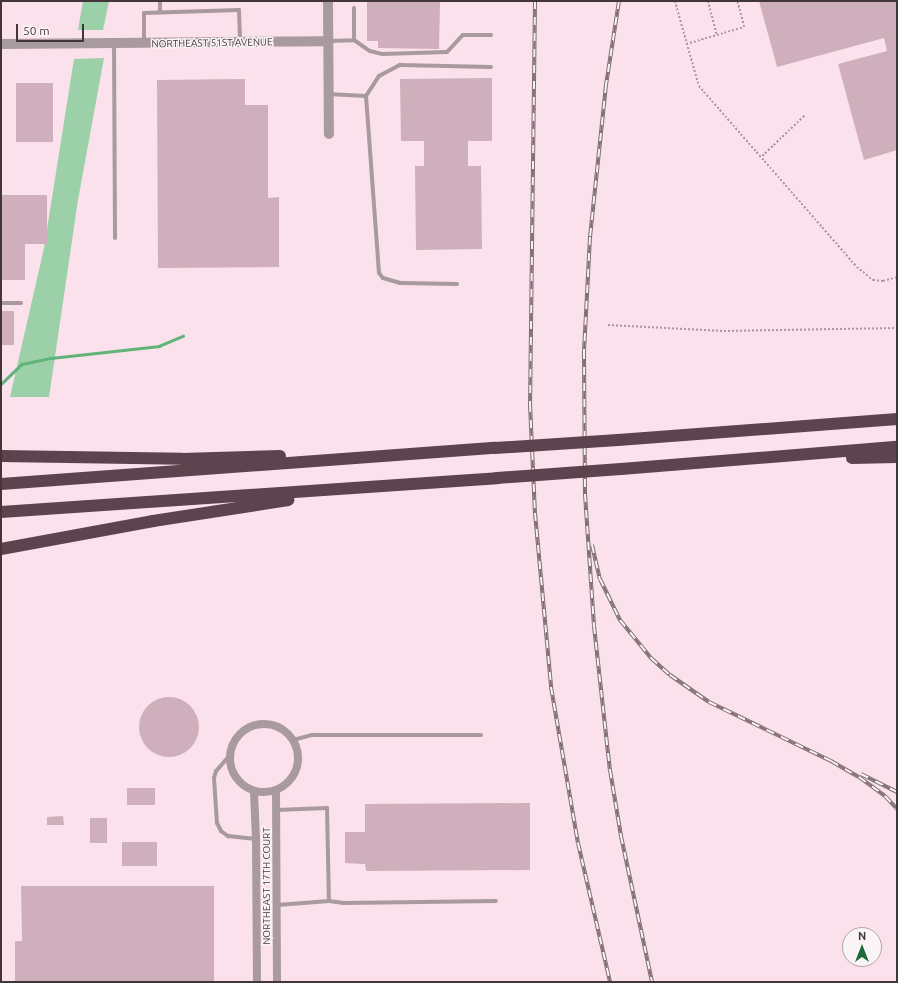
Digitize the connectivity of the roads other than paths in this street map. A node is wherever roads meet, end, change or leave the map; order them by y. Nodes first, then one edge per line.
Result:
1 (160, 1) edge
2 (328, 1) edge
3 (354, 8) dead end
4 (160, 12) junction
5 (491, 35) dead end
6 (354, 40) junction
7 (327, 41) junction
8 (240, 42) junction
9 (1, 44) edge
10 (114, 44) junction
11 (144, 44) junction
12 (491, 66) dead end
13 (328, 94) junction
14 (366, 96) junction
15 (329, 134) dead end
16 (115, 238) dead end
17 (457, 284) dead end
18 (1, 303) edge
19 (21, 303) dead end
20 (897, 419) edge
21 (897, 447) edge
22 (451, 451) junction
23 (1, 456) edge
24 (897, 457) edge
25 (683, 464) junction
26 (1, 484) edge
27 (373, 488) junction
28 (1, 512) edge
29 (1, 549) edge
30 (481, 734) dead end
31 (293, 740) junction
32 (230, 755) junction
33 (254, 790) junction
34 (276, 790) junction
35 (276, 810) junction
36 (256, 839) junction
37 (329, 901) junction
38 (496, 901) dead end
39 (277, 905) junction
40 (257, 982) edge
41 (277, 982) edge

1 - 4 lane
2 - 7 street
3 - 6 lane
4 - 8 lane
4 - 11 lane
5 - 6 lane
6 - 7 lane
7 - 8 street, NORTHEAST 51ST AVENUE
7 - 13 street
8 - 11 street, NORTHEAST 51ST AVENUE
9 - 10 street, NORTHEAST 51ST AVENUE
10 - 11 street, NORTHEAST 51ST AVENUE
10 - 16 lane
12 - 14 lane
13 - 14 lane
13 - 15 street
14 - 17 lane
18 - 19 lane
20 - 22 highway, bridge
21 - 25 highway
22 - 23 highway
22 - 26 highway
24 - 25 highway
25 - 27 highway, bridge
27 - 28 highway
27 - 29 highway
30 - 31 lane
31 - 32 street
31 - 34 street
32 - 33 street
32 - 36 lane
33 - 34 street
33 - 36 street, NORTHEAST 17TH COURT
34 - 35 street, NORTHEAST 17TH COURT
35 - 37 lane
35 - 39 street, NORTHEAST 17TH COURT
36 - 40 street, NORTHEAST 17TH COURT
37 - 38 lane
37 - 39 lane
39 - 41 street, NORTHEAST 17TH COURT

